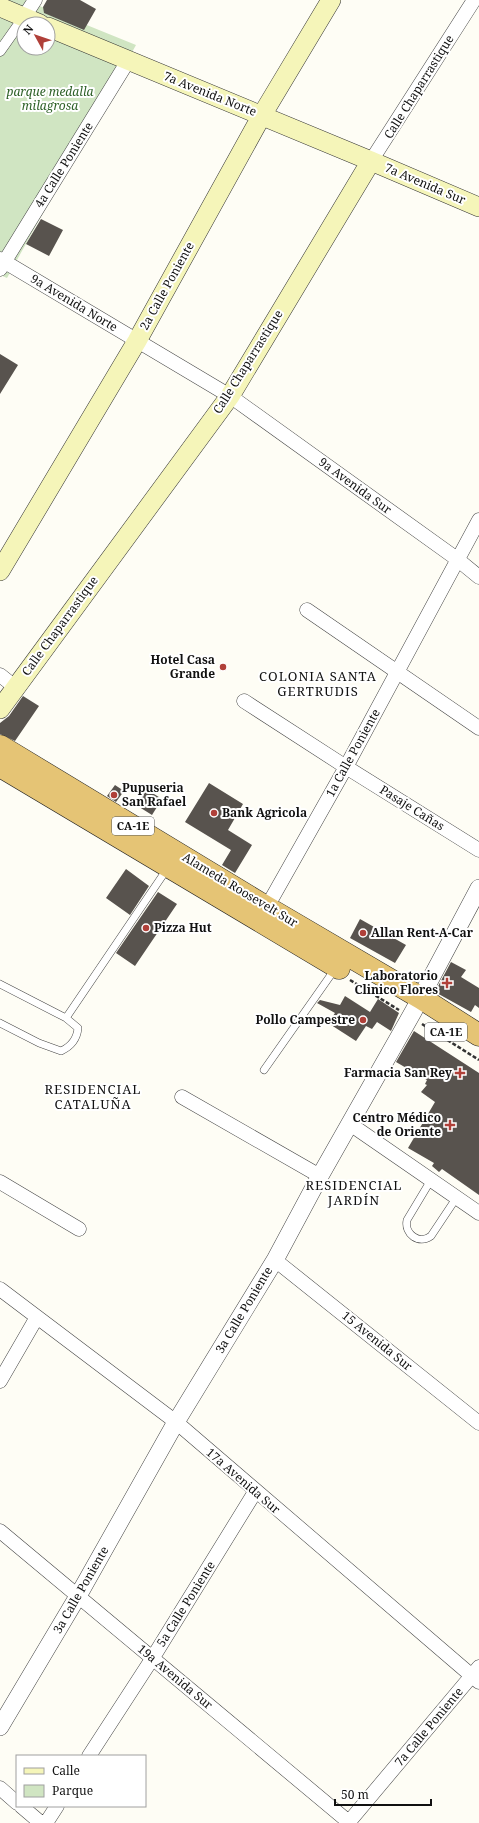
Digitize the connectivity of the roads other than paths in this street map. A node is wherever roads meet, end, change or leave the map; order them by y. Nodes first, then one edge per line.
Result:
1 (35, 0) edge
2 (331, 0) edge
3 (474, 0) edge
4 (0, 7) edge
5 (22, 16) edge
6 (33, 16) edge
7 (56, 30) edge
8 (16, 36) edge
9 (0, 51) edge
10 (128, 62) junction
11 (262, 115) junction
12 (372, 161) junction
13 (479, 208) edge
14 (2, 263) edge
15 (137, 341) junction
16 (230, 396) junction
17 (479, 520) edge
18 (457, 559) junction
19 (0, 571) edge
20 (479, 577) edge
21 (307, 610) dead end
22 (398, 672) junction
23 (0, 675) edge
24 (15, 688) junction
25 (244, 701) dead end
26 (0, 709) edge
27 (479, 728) edge
28 (0, 746) edge
29 (0, 766) edge
30 (346, 767) junction
31 (479, 850) edge
32 (171, 866) junction
33 (479, 888) edge
34 (263, 914) junction
35 (338, 968) junction
36 (0, 984) edge
37 (414, 1010) junction
38 (66, 1018) junction
39 (0, 1023) edge
40 (479, 1035) edge
41 (479, 1052) edge
42 (264, 1070) dead end
43 (182, 1097) dead end
44 (350, 1124) junction
45 (320, 1176) junction
46 (432, 1180) junction
47 (0, 1182) edge
48 (456, 1197) junction
49 (479, 1212) edge
50 (79, 1229) dead end
51 (275, 1260) junction
52 (0, 1289) edge
53 (37, 1317) junction
54 (0, 1380) edge
55 (176, 1422) junction
56 (479, 1423) edge
57 (255, 1492) junction
58 (0, 1531) edge
59 (78, 1596) junction
60 (152, 1659) junction
61 (476, 1675) edge
62 (0, 1727) edge
63 (90, 1755) edge
64 (0, 1788) edge
65 (16, 1802) edge
66 (22, 1807) edge
67 (56, 1807) edge
68 (41, 1823) edge
69 (46, 1823) edge
70 (349, 1823) edge

1 - 6 street
2 - 11 main road, 2a Calle Poniente
3 - 12 street, Calle Chaparrastique
4 - 5 main road
7 - 10 main road, 7a Avenida Norte
8 - 9 street
10 - 11 main road, 7a Avenida Norte
10 - 14 street, 4a Calle Poniente
11 - 12 main road, 7a Avenida Norte
11 - 15 main road, 2a Calle Poniente
12 - 13 main road, 7a Avenida Sur
12 - 16 main road, Calle Chaparrastique
14 - 15 street, 9a Avenida Norte
15 - 16 street, 9a Avenida Norte
15 - 19 main road, 2a Calle Poniente
16 - 18 street, 9a Avenida Sur
16 - 24 main road, Calle Chaparrastique
17 - 18 street, 1a Calle Poniente
18 - 20 street, 9a Avenida Sur
18 - 22 street, 1a Calle Poniente
21 - 22 street
22 - 27 street
22 - 30 street, 1a Calle Poniente
23 - 24 street
24 - 26 main road, Calle Chaparrastique
25 - 30 street, Pasaje Cañas
28 - 34 highway, Alameda Roosevelt Sur / CA-1E
29 - 32 highway, Alameda Roosevelt Sur / CA-1E
30 - 31 street, Pasaje Cañas
30 - 34 street, 1a Calle Poniente
32 - 34 highway, Alameda Roosevelt Sur / CA-1E
32 - 38 lane
33 - 37 street, 3a Calle Poniente
34 - 35 highway, Alameda Roosevelt Sur / CA-1E
34 - 37 highway, Alameda Roosevelt Sur / CA-1E
35 - 37 highway, Alameda Roosevelt Sur / CA-1E
35 - 42 lane
36 - 38 lane
37 - 40 highway, Alameda Roosevelt Sur / CA-1E
37 - 41 highway, Alameda Roosevelt Sur / CA-1E
37 - 44 street, 3a Calle Poniente
38 - 39 lane
43 - 45 street
44 - 45 street, 3a Calle Poniente
44 - 46 street
45 - 51 street, 3a Calle Poniente
46 - 48 street
46 - 48 lane
47 - 50 street
48 - 49 street
51 - 55 street, 3a Calle Poniente
51 - 56 street, 15 Avenida Sur
52 - 53 street, 17a Avenida Sur
53 - 54 street
53 - 55 street, 17a Avenida Sur
55 - 57 street, 17a Avenida Sur
55 - 59 street, 3a Calle Poniente
57 - 60 street, 5a Calle Poniente
57 - 61 street, 17a Avenida Sur
58 - 59 street, 19a Avenida Sur
59 - 60 street, 19a Avenida Sur
59 - 62 street, 3a Calle Poniente
60 - 63 street, 5a Calle Poniente
60 - 70 street, 19a Avenida Sur
61 - 70 street, 7a Calle Poniente
64 - 65 street
66 - 68 street
67 - 69 street

